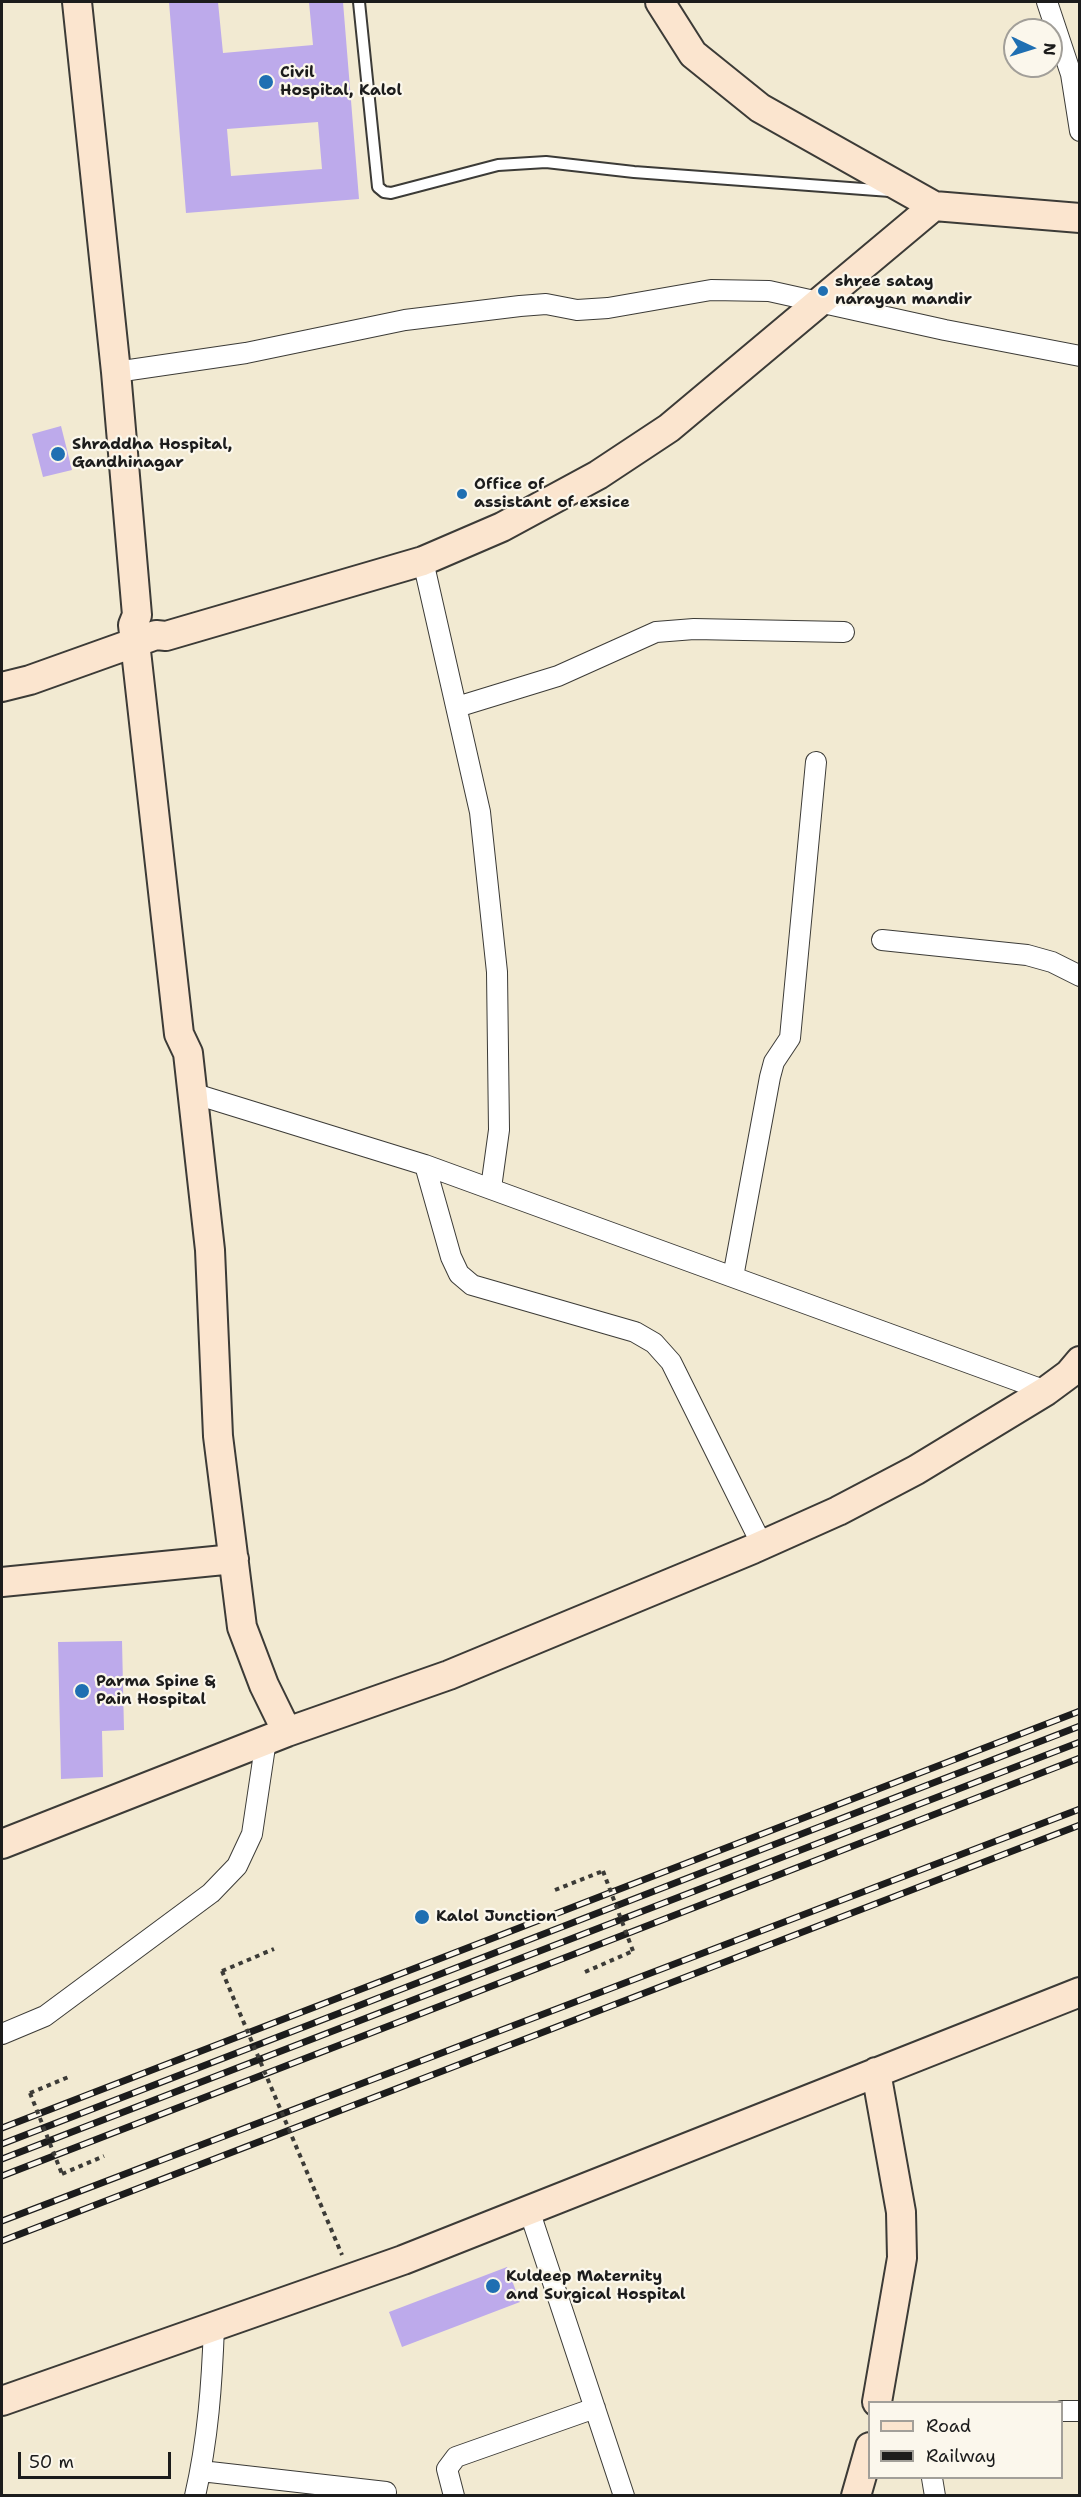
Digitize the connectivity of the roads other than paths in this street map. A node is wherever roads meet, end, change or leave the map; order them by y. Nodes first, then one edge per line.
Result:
1 (77, 2) edge
2 (359, 2) edge
3 (660, 2) edge
4 (1047, 2) edge
5 (1076, 69) edge
6 (1080, 131) edge
7 (922, 200) junction
8 (1080, 218) edge
9 (817, 303) junction
10 (1080, 356) edge
11 (116, 372) junction
12 (423, 561) junction
13 (844, 632) dead end
14 (146, 639) junction
15 (2, 687) edge
16 (2, 704) edge
17 (457, 707) junction
18 (816, 762) dead end
19 (882, 940) dead end
20 (1080, 976) edge
21 (192, 1093) junction
22 (425, 1164) junction
23 (491, 1188) junction
24 (733, 1277) junction
25 (1080, 1361) edge
26 (1046, 1391) junction
27 (762, 1545) junction
28 (234, 1559) junction
29 (2, 1582) edge
30 (276, 1736) junction
31 (2, 1844) edge
32 (1080, 1992) edge
33 (2, 2034) edge
34 (876, 2072) junction
35 (529, 2210) junction
36 (214, 2326) junction
37 (2, 2401) edge
38 (877, 2401) edge
39 (595, 2408) junction
40 (1080, 2411) edge
41 (1063, 2412) edge
42 (868, 2454) edge
43 (201, 2471) junction
44 (933, 2479) edge
45 (386, 2492) dead end
46 (195, 2496) edge
47 (454, 2496) edge
48 (624, 2496) edge
49 (856, 2496) edge
50 (935, 2496) edge

1 - 11 street
2 - 7 lane
3 - 7 street
4 - 5 street
5 - 6 street
7 - 8 street
7 - 9 street
9 - 10 street
9 - 11 street
9 - 12 street
11 - 14 street
12 - 14 street
12 - 17 street
13 - 17 street
14 - 15 street
14 - 16 street
14 - 21 street
17 - 23 street
18 - 24 street
19 - 20 street
21 - 22 street
21 - 28 street
22 - 23 street
22 - 27 street
23 - 24 street
24 - 26 street
25 - 26 street
26 - 27 street
27 - 30 street
28 - 29 street
28 - 30 street
30 - 31 street
30 - 33 street
32 - 34 street
34 - 35 street
34 - 38 street
35 - 36 street
35 - 39 street
36 - 37 street
36 - 43 street
39 - 47 street
39 - 48 street
40 - 41 street
42 - 49 street
43 - 45 street
43 - 46 street
44 - 50 street

